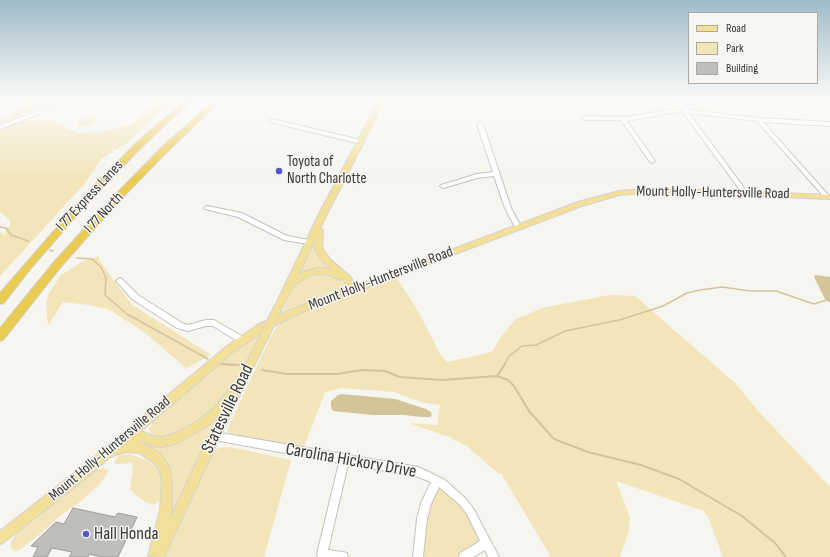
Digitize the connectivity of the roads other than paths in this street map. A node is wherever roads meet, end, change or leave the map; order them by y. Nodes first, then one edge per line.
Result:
1 (155, 126) edge
2 (160, 126) edge
3 (185, 126) edge
4 (190, 126) edge
5 (293, 126) edge
6 (369, 126) edge
7 (481, 126) edge
8 (628, 126) edge
9 (696, 126) edge
10 (764, 126) edge
11 (361, 142) junction
12 (652, 161) dead end
13 (350, 163) junction
14 (496, 174) junction
15 (443, 186) dead end
16 (745, 194) junction
17 (828, 197) edge
18 (207, 208) dead end
19 (518, 227) junction
20 (319, 230) junction
21 (309, 242) junction
22 (301, 263) junction
23 (120, 281) dead end
24 (290, 284) junction
25 (353, 290) junction
26 (0, 291) edge
27 (0, 300) edge
28 (0, 325) edge
29 (0, 336) edge
30 (242, 340) junction
31 (247, 371) junction
32 (132, 432) junction
33 (215, 436) junction
34 (140, 448) junction
35 (104, 455) junction
36 (344, 460) junction
37 (437, 480) junction
38 (0, 538) edge
39 (486, 543) junction
40 (322, 555) edge
41 (154, 557) edge
42 (158, 557) edge
43 (343, 557) edge
44 (418, 557) edge
45 (464, 557) edge
46 (494, 557) edge

1 - 26 highway
2 - 27 highway, I 77 Express Lanes
3 - 28 highway, I 77 Express Lanes
4 - 29 highway, I 77 North
5 - 11 street
6 - 11 main road, Statesville Road
7 - 14 street
8 - 12 street
9 - 16 street
10 - 17 street
11 - 13 main road, Statesville Road
13 - 20 main road, Statesville Road
13 - 21 main road, Statesville Road
14 - 15 street
14 - 19 street
16 - 17 main road, Mount Holly-Huntersville Road
16 - 19 main road, Mount Holly-Huntersville Road
18 - 21 street
19 - 25 main road, Mount Holly-Huntersville Road
20 - 22 main road, Statesville Road
20 - 25 main road
21 - 22 main road, Statesville Road
22 - 24 main road, Statesville Road
23 - 30 street
24 - 25 main road
24 - 31 main road, Statesville Road, bridge
25 - 30 main road, Mount Holly-Huntersville Road
30 - 32 main road, Mount Holly-Huntersville Road
31 - 32 main road
31 - 33 main road, Statesville Road
32 - 34 main road
32 - 35 main road, Mount Holly-Huntersville Road
33 - 36 street, Carolina Hickory Drive
33 - 42 main road, Statesville Road
34 - 35 main road
34 - 41 main road
35 - 38 main road, Mount Holly-Huntersville Road
36 - 37 street, Carolina Hickory Drive
36 - 40 street
37 - 39 street, Carolina Hickory Drive
37 - 44 street
39 - 45 street
39 - 46 street, Carolina Hickory Drive
40 - 43 street

